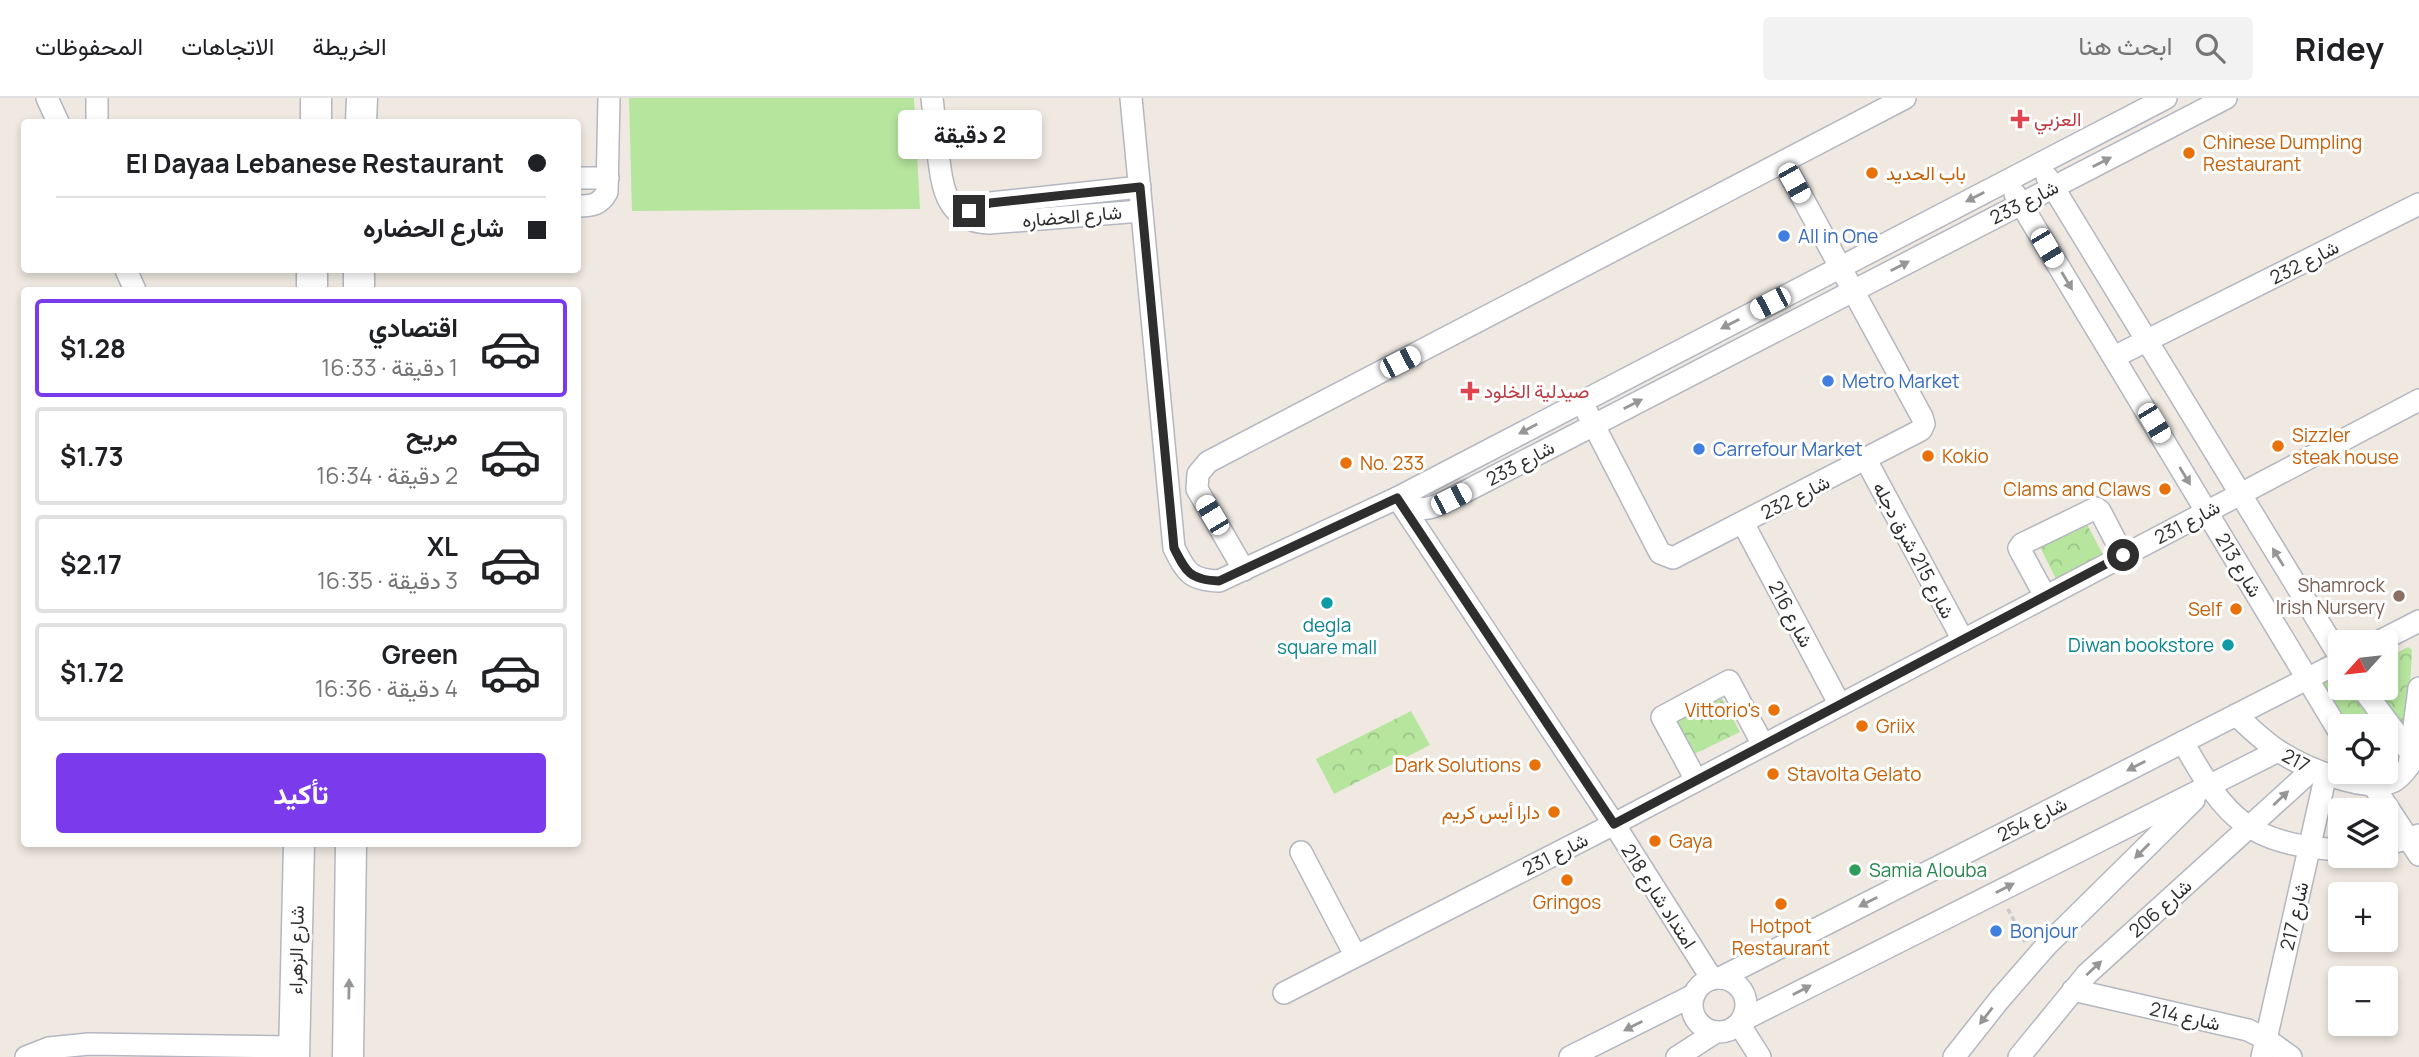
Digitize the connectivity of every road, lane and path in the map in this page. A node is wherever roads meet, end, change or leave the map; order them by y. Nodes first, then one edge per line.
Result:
1 (47, 98) edge
2 (97, 98) edge
3 (316, 98) edge
4 (362, 98) edge
5 (609, 98) edge
6 (932, 98) edge
7 (1131, 98) edge
8 (1905, 98) edge
9 (2166, 98) edge
10 (2226, 98) edge
11 (57, 119) edge
12 (97, 119) edge
13 (316, 119) edge
14 (361, 119) edge
15 (1783, 162) junction
16 (2039, 164) junction
17 (581, 178) edge
18 (608, 178) junction
19 (2007, 181) junction
20 (1140, 187) junction
21 (2053, 187) junction
22 (2021, 204) junction
23 (2419, 204) edge
24 (581, 206) edge
25 (1142, 211) junction
26 (963, 216) junction
27 (1840, 267) junction
28 (1854, 290) junction
29 (2147, 341) junction
30 (2113, 357) junction
31 (2419, 400) edge
32 (1581, 401) junction
33 (1594, 425) junction
34 (1866, 460) junction
35 (2240, 494) junction
36 (1397, 498) junction
37 (2207, 511) junction
38 (1743, 523) junction
39 (2123, 555) junction
40 (1244, 570) junction
41 (2045, 596) junction
42 (2419, 621) edge
43 (2398, 632) edge
44 (2328, 637) edge
45 (1963, 640) junction
46 (2328, 668) edge
47 (2306, 680) junction
48 (2371, 700) edge
49 (2419, 700) edge
50 (1840, 705) junction
51 (2328, 714) edge
52 (2236, 715) junction
53 (2183, 742) junction
54 (1763, 745) junction
55 (2278, 751) junction
56 (2415, 760) edge
57 (2319, 772) junction
58 (2328, 773) edge
59 (2398, 778) edge
60 (1696, 780) junction
61 (2372, 784) edge
62 (2208, 786) junction
63 (1614, 824) junction
64 (2249, 828) junction
65 (2416, 843) edge
66 (2398, 844) edge
67 (299, 847) edge
68 (351, 847) edge
69 (2309, 848) junction
70 (2328, 849) edge
71 (1301, 852) dead end
72 (1999, 891) junction
73 (1355, 955) junction
74 (2034, 960) junction
75 (1716, 978) junction
76 (2073, 989) junction
77 (1284, 993) dead end
78 (1694, 995) junction
79 (1740, 1022) junction
80 (1716, 1032) junction
81 (2264, 1048) edge
82 (294, 1052) edge
83 (26, 1057) edge
84 (348, 1057) edge
85 (1570, 1057) edge
86 (1677, 1057) edge
87 (1760, 1057) edge
88 (1954, 1057) edge
89 (2019, 1057) edge
90 (2291, 1057) edge

1 - 11 street
2 - 12 street
3 - 13 main road
4 - 14 main road
5 - 18 street
6 - 26 street
7 - 20 street
8 - 15 street
9 - 16 street, شارع 233
21 -> 10 street, شارع 233
15 - 27 street, شارع 232
15 - 40 street
16 - 19 street, شارع 233
16 - 21 street, شارع 213
17 - 18 street
18 - 24 street
19 - 22 street, شارع 213
19 -> 27 street, شارع 233
20 - 25 street
20 - 26 street, شارع الحضاره
21 - 22 street, شارع 233
21 - 29 street, شارع 213
28 -> 22 street, شارع 233
22 -> 30 street, شارع 213
23 - 29 street, شارع 232
25 - 26 street, شارع الحضاره
25 - 40 street
27 - 28 street, شارع 232
27 -> 32 street, شارع 233
33 -> 28 street, شارع 233
28 - 34 street, شارع 232
29 - 30 street, شارع 232
29 - 35 street, شارع 213
30 -> 37 street, شارع 213
31 - 35 street, شارع 231
32 - 33 street, شارع 232
32 -> 36 street, شارع 233
33 - 36 street, شارع 233
33 - 38 street, شارع 232
34 - 38 street, شارع 232
34 - 45 street, شارع 215 شرق دجله
35 - 37 street, شارع 231
44 -> 35 street, شارع 213
36 - 40 street
36 - 63 street, امتداد شارع 218
37 - 39 street, شارع 231
37 - 47 street, شارع 213
38 - 50 street, شارع 216
39 - 41 street, شارع 231
39 - 41 street
41 - 45 street, شارع 231
42 - 43 street
45 - 50 street, شارع 231
46 - 47 street
47 - 51 street, شارع 213
47 - 52 street, شارع 254
48 - 56 street
49 - 56 street
50 - 54 street, شارع 231
52 - 53 street, شارع 254
52 - 55 street, 217
53 - 62 street
53 -> 75 street, شارع 254
54 - 60 street, شارع 231
54 - 60 street
55 - 57 street, 217
55 - 62 street
56 - 59 street
57 - 58 street, 217
64 -> 57 street, شارع 206
57 - 69 street, شارع 217
60 - 63 street, شارع 231
61 - 65 street
62 - 64 street
72 -> 62 street
62 -> 74 street
63 - 73 street, شارع 231
63 - 75 street, امتداد شارع 218
64 - 69 street
76 -> 64 street, شارع 206
65 - 66 street
67 - 82 main road, شارع الزهراء
84 -> 68 main road
69 - 70 street
69 - 81 street, شارع 217
71 - 73 street
72 - 74 path
79 -> 72 street
73 - 77 street, شارع 231
74 -> 88 street
75 - 78 street
75 - 79 street
76 - 81 street, شارع 214
76 - 89 street, شارع 206
78 - 80 street
78 -> 85 street
79 - 80 street
79 - 87 street
80 - 86 street
81 - 90 street, شارع 214
82 - 83 street

